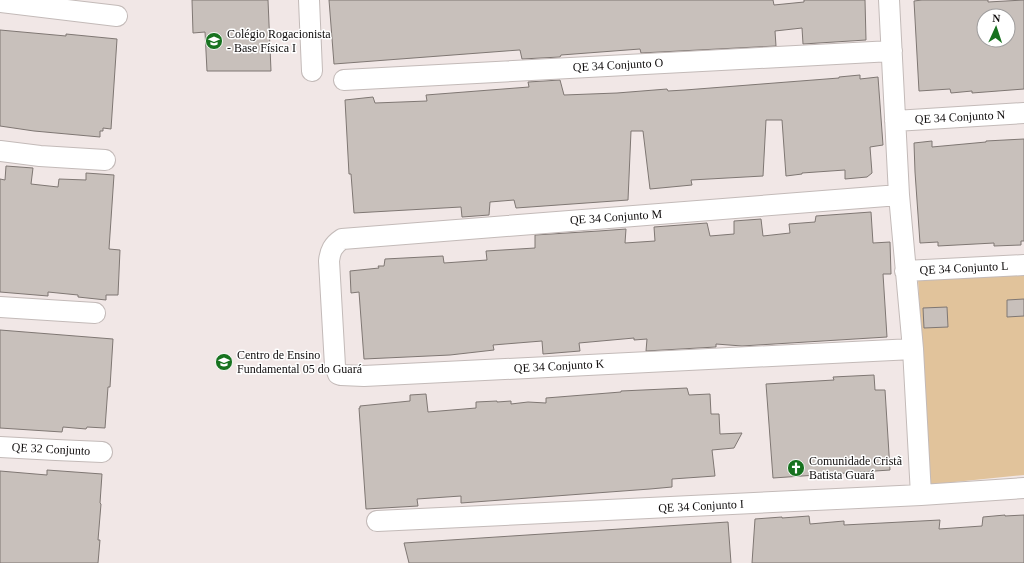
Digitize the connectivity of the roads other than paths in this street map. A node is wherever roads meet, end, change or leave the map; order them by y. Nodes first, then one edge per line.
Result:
1 (310, 0) edge
2 (889, 0) edge
3 (0, 2) edge
4 (117, 16) dead end
5 (892, 51) junction
6 (312, 71) dead end
7 (344, 80) dead end
8 (1024, 113) edge
9 (895, 121) junction
10 (0, 151) edge
11 (105, 160) dead end
12 (899, 195) junction
13 (335, 244) joint
14 (1024, 265) edge
15 (905, 271) junction
16 (0, 307) edge
17 (95, 313) dead end
18 (913, 349) junction
19 (0, 447) edge
20 (102, 452) dead end
21 (1024, 488) edge
22 (920, 495) junction
23 (377, 521) dead end

1 - 6 street
2 - 5 street
3 - 4 street
5 - 7 street, QE 34 Conjunto O
5 - 9 street
8 - 9 street, QE 34 Conjunto N
9 - 12 street
10 - 11 street
12 - 13 street, QE 34 Conjunto M
12 - 15 street
13 - 18 street, QE 34 Conjunto K
14 - 15 street, QE 34 Conjunto L
15 - 18 street
16 - 17 street
18 - 22 street
19 - 20 street, QE 32 Conjunto
21 - 22 street, QE 34 Conjunto I
22 - 23 street, QE 34 Conjunto I

